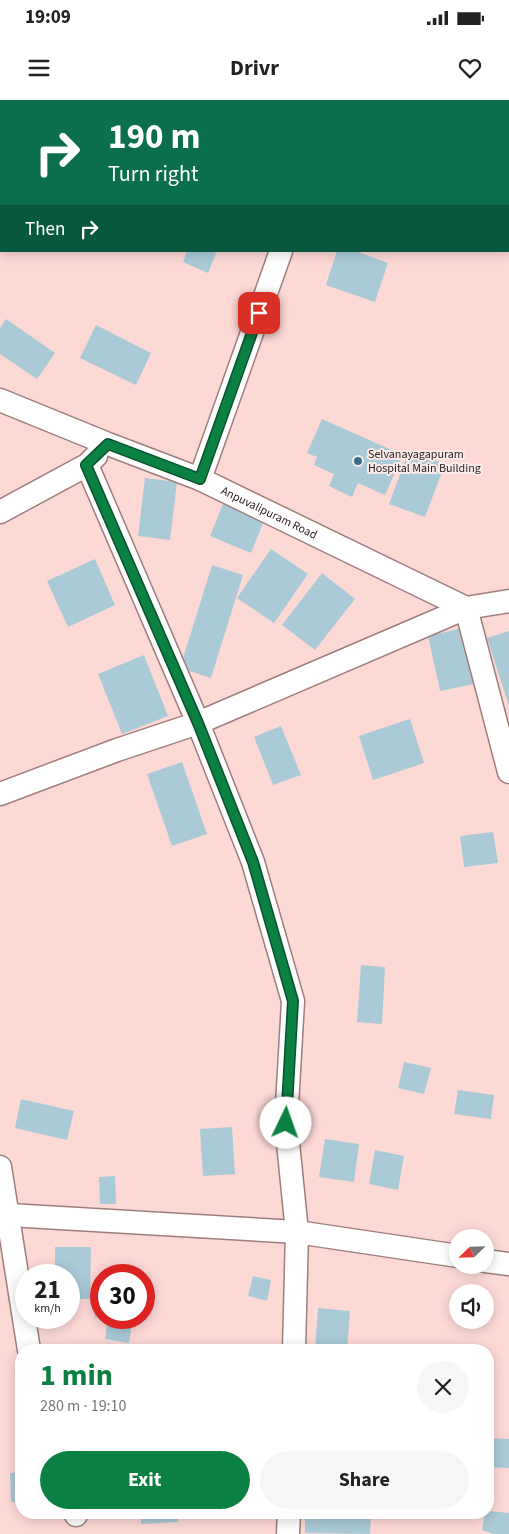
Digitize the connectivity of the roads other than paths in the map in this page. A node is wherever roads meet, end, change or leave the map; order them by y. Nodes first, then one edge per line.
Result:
1 (281, 252) edge
2 (0, 400) edge
3 (108, 444) junction
4 (86, 465) junction
5 (200, 479) junction
6 (0, 512) edge
7 (509, 601) edge
8 (466, 608) junction
9 (198, 723) junction
10 (509, 772) edge
11 (0, 794) edge
12 (0, 1167) edge
13 (4, 1216) edge
14 (297, 1232) junction
15 (449, 1255) edge
16 (494, 1262) edge
17 (509, 1264) edge
18 (28, 1344) edge
19 (294, 1344) edge
20 (289, 1519) edge
21 (288, 1534) edge

1 - 5 street
2 - 3 street, Anpuvalipuram Road
3 - 4 street
3 - 5 street, Anpuvalipuram Road
4 - 6 street
4 - 9 street
5 - 8 street, Anpuvalipuram Road
7 - 8 street
8 - 9 street
8 - 10 street
9 - 11 street
9 - 14 street
12 - 13 street
13 - 14 street
13 - 18 street
14 - 15 street
14 - 19 street
16 - 17 street
20 - 21 street

